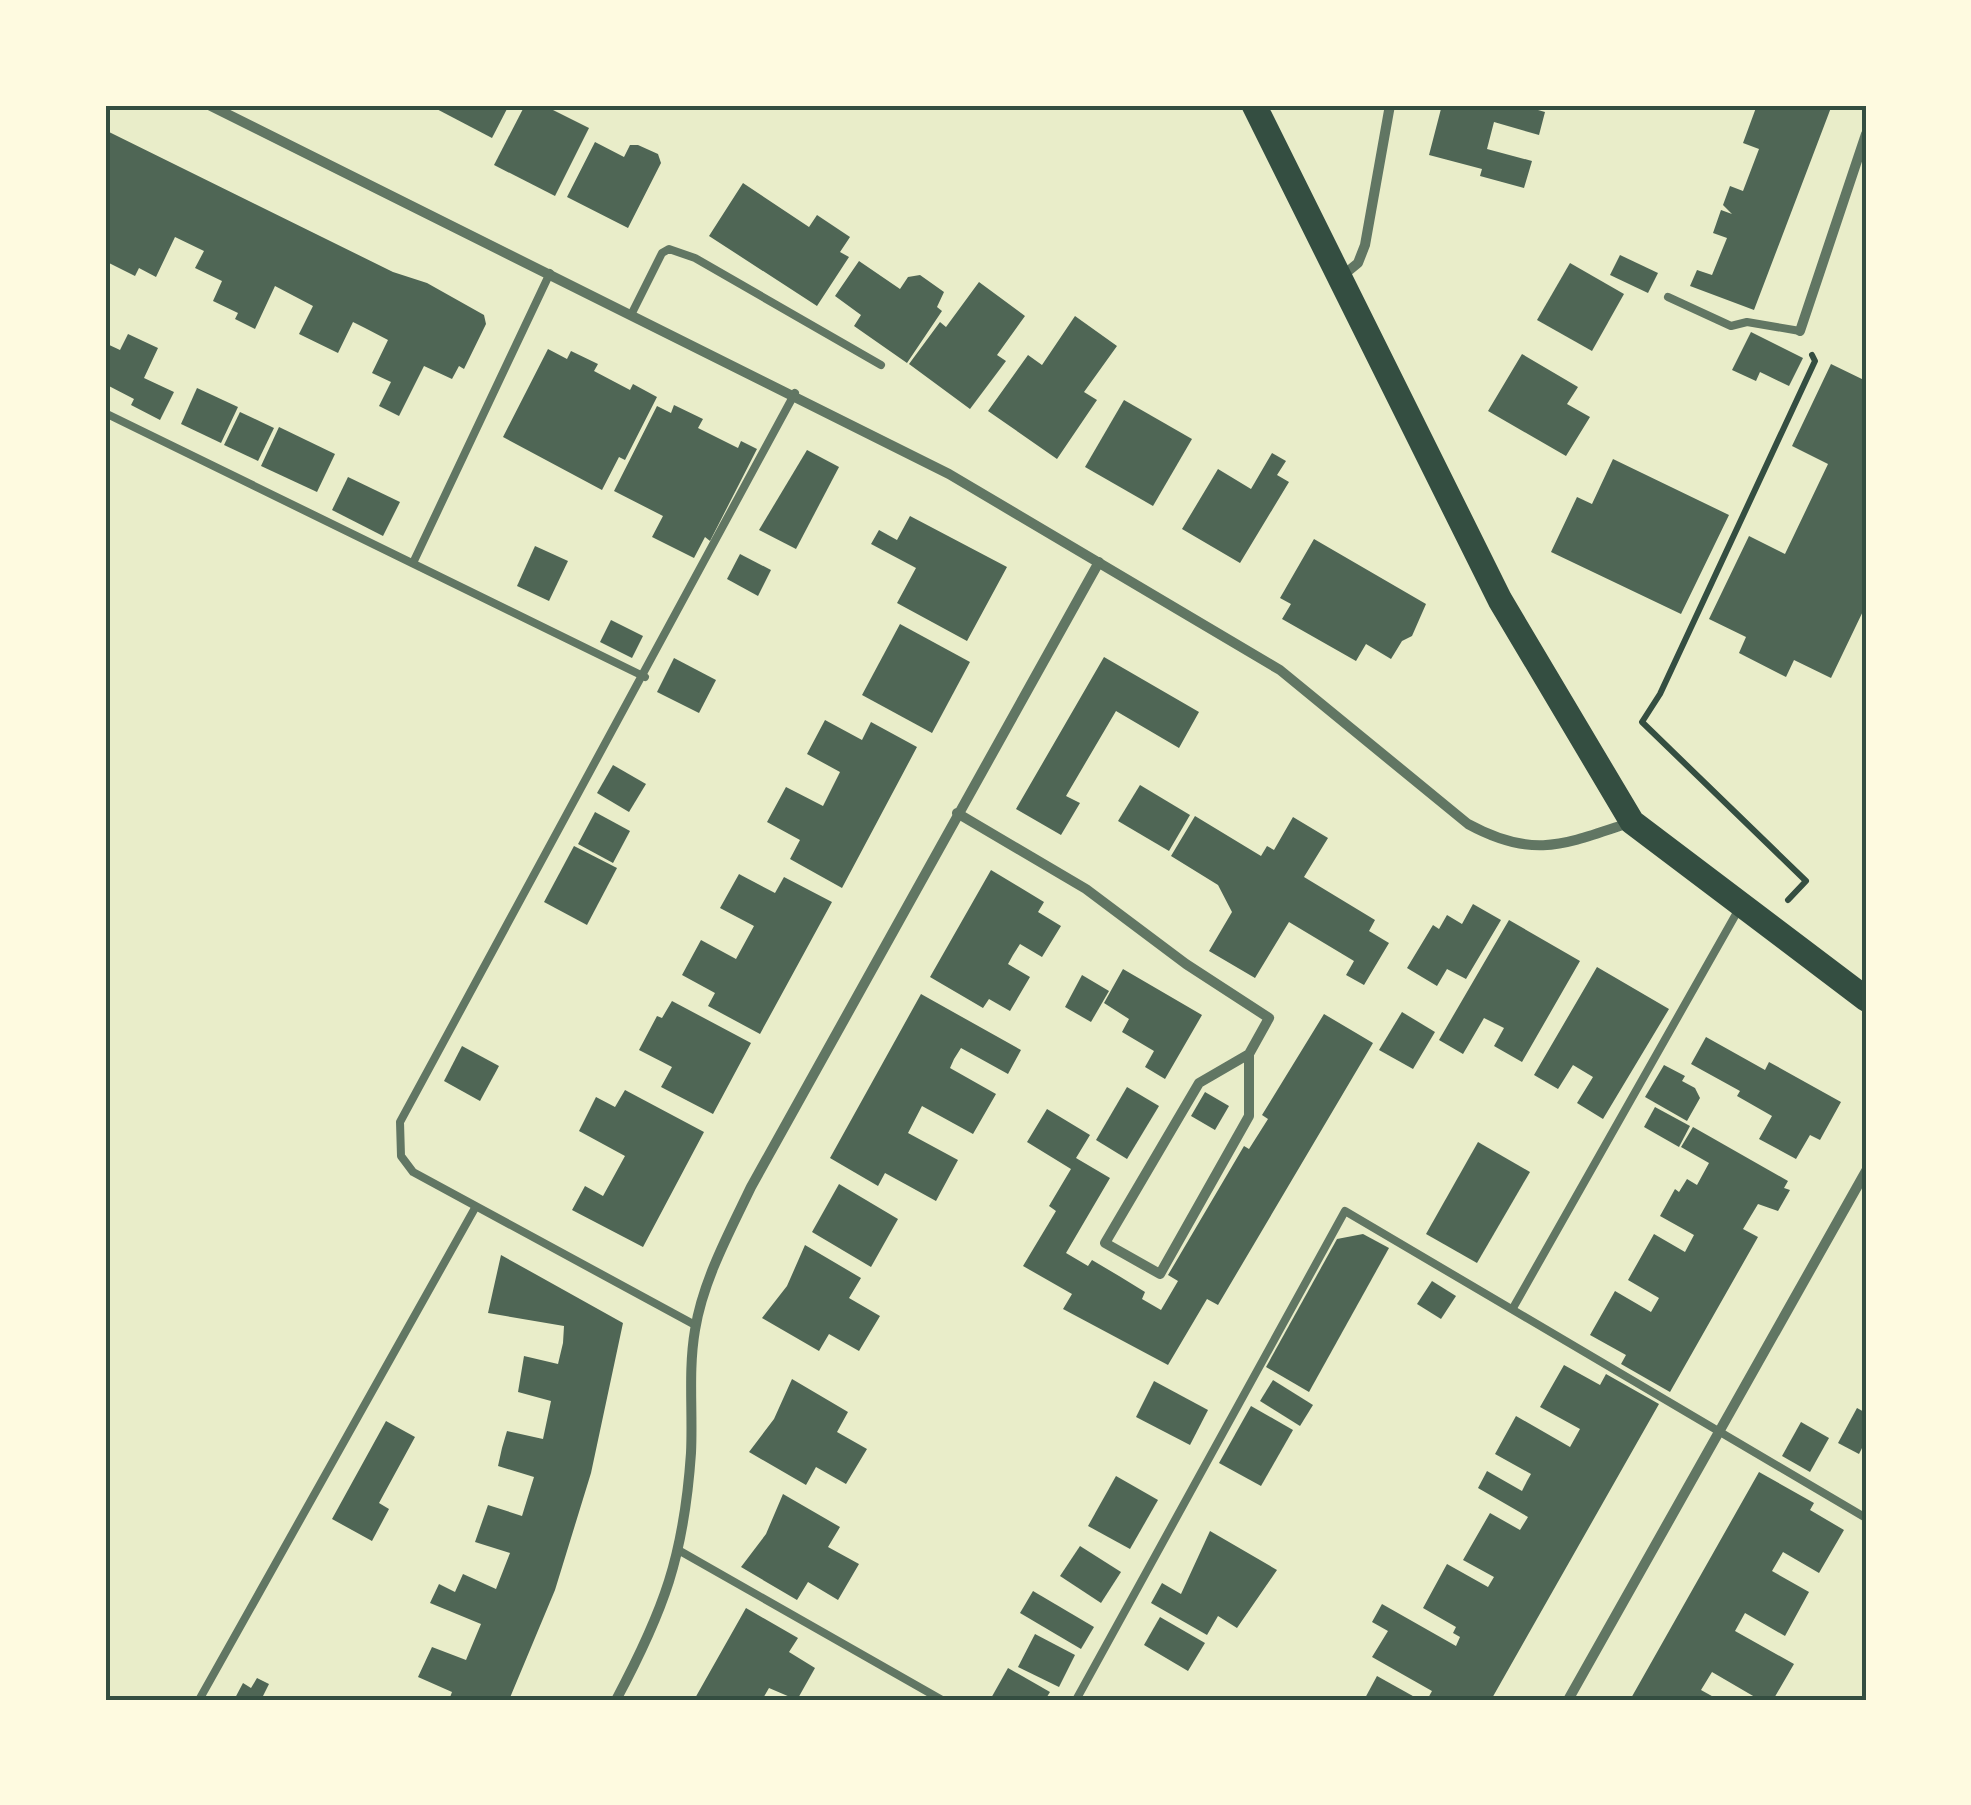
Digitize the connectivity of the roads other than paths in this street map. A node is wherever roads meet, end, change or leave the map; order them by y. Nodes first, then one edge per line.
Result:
1 (209, 105) edge
2 (1254, 105) edge
3 (1390, 105) edge
4 (1866, 134) edge
5 (550, 273) junction
6 (1340, 278) junction
7 (1668, 297) dead end
8 (632, 314) junction
9 (1800, 331) joint
10 (881, 365) dead end
11 (795, 393) junction
12 (105, 413) edge
13 (1099, 562) junction
14 (413, 563) junction
15 (644, 677) junction
16 (957, 813) junction
17 (1632, 822) junction
18 (1741, 905) junction
19 (1866, 999) edge
20 (1248, 1054) junction
21 (1866, 1171) edge
22 (475, 1208) junction
23 (1514, 1308) junction
24 (696, 1325) junction
25 (1720, 1430) junction
26 (1866, 1518) edge
27 (680, 1551) junction
28 (198, 1700) edge
29 (616, 1700) edge
30 (942, 1700) edge
31 (1076, 1700) edge
32 (1568, 1700) edge

1 - 5 street
2 - 6 main road
3 - 6 street
4 - 9 street
5 - 8 street
5 - 14 lane
6 - 17 main road
7 - 9 lane
8 - 10 lane
8 - 11 street
11 - 13 street
11 - 15 lane
12 - 14 lane
13 - 16 street
13 - 17 street
14 - 15 lane
15 - 22 lane
16 - 20 street
16 - 24 street
17 - 18 main road
18 - 19 main road
18 - 23 lane
20 - 20 street
21 - 25 street
22 - 24 lane
22 - 28 lane
23 - 25 lane
23 - 31 lane
24 - 27 street
25 - 26 lane
25 - 32 street
27 - 29 street
27 - 30 lane

